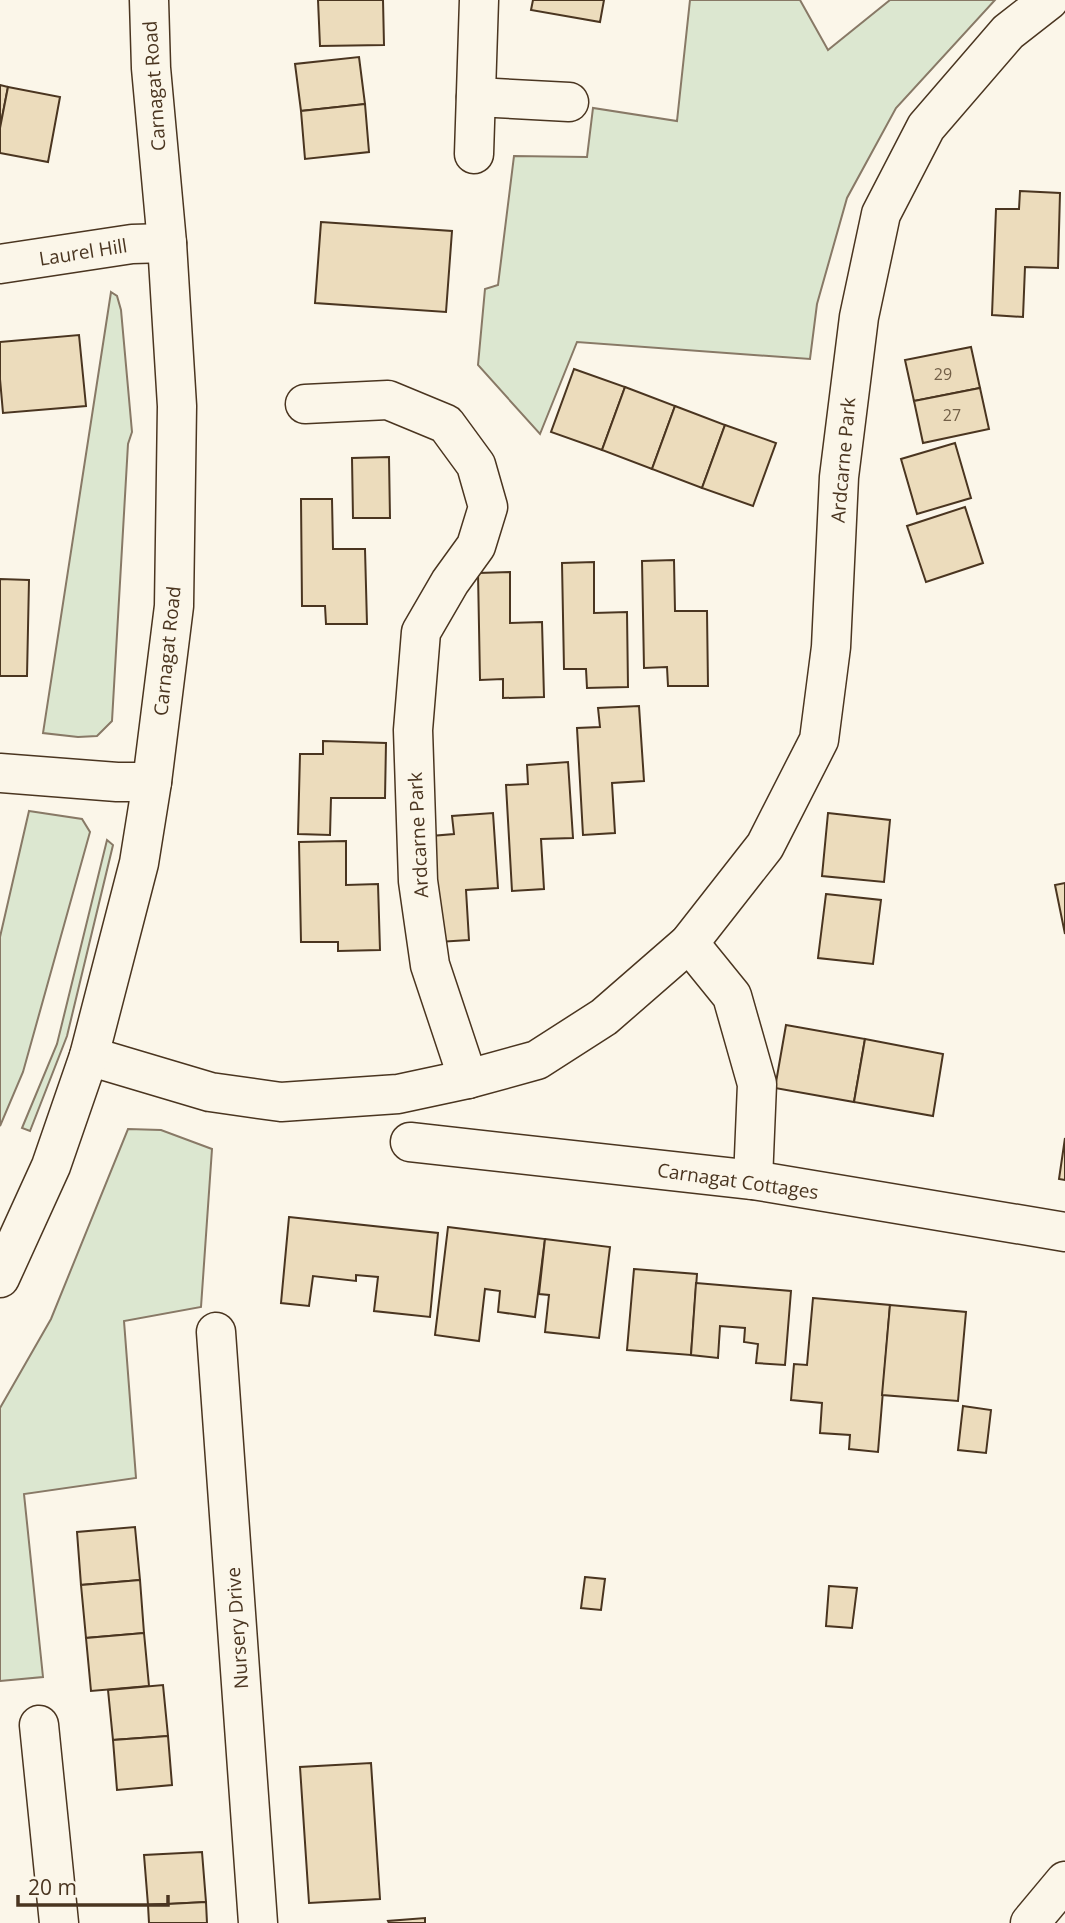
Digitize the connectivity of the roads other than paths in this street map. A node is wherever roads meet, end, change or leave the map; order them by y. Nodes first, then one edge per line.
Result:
1 (149, 0) edge
2 (479, 0) edge
3 (1048, 0) edge
4 (476, 97) junction
5 (569, 102) dead end
6 (474, 154) dead end
7 (167, 243) junction
8 (0, 264) edge
9 (305, 404) dead end
10 (0, 773) edge
11 (152, 782) junction
12 (689, 943) junction
13 (89, 1056) junction
14 (468, 1079) junction
15 (410, 1142) dead end
16 (753, 1180) junction
17 (1065, 1232) edge
18 (0, 1278) edge
19 (216, 1332) dead end
20 (39, 1725) dead end
21 (1065, 1881) edge
22 (59, 1923) edge
23 (258, 1923) edge
24 (1030, 1923) edge

1 - 7 main road, Carnagat Road
2 - 4 main road
3 - 12 main road, Ardcarne Park
4 - 5 main road
4 - 6 main road
7 - 8 main road, Laurel Hill
7 - 11 main road, Carnagat Road
9 - 14 main road, Ardcarne Park
10 - 11 main road
11 - 13 main road, Carnagat Road
12 - 14 main road, Ardcarne Park
12 - 16 main road
13 - 14 main road, Ardcarne Park
13 - 18 main road, Carnagat Road
15 - 16 main road, Carnagat Cottages
16 - 17 main road, Carnagat Cottages
19 - 23 main road, Nursery Drive
20 - 22 main road
21 - 24 main road

